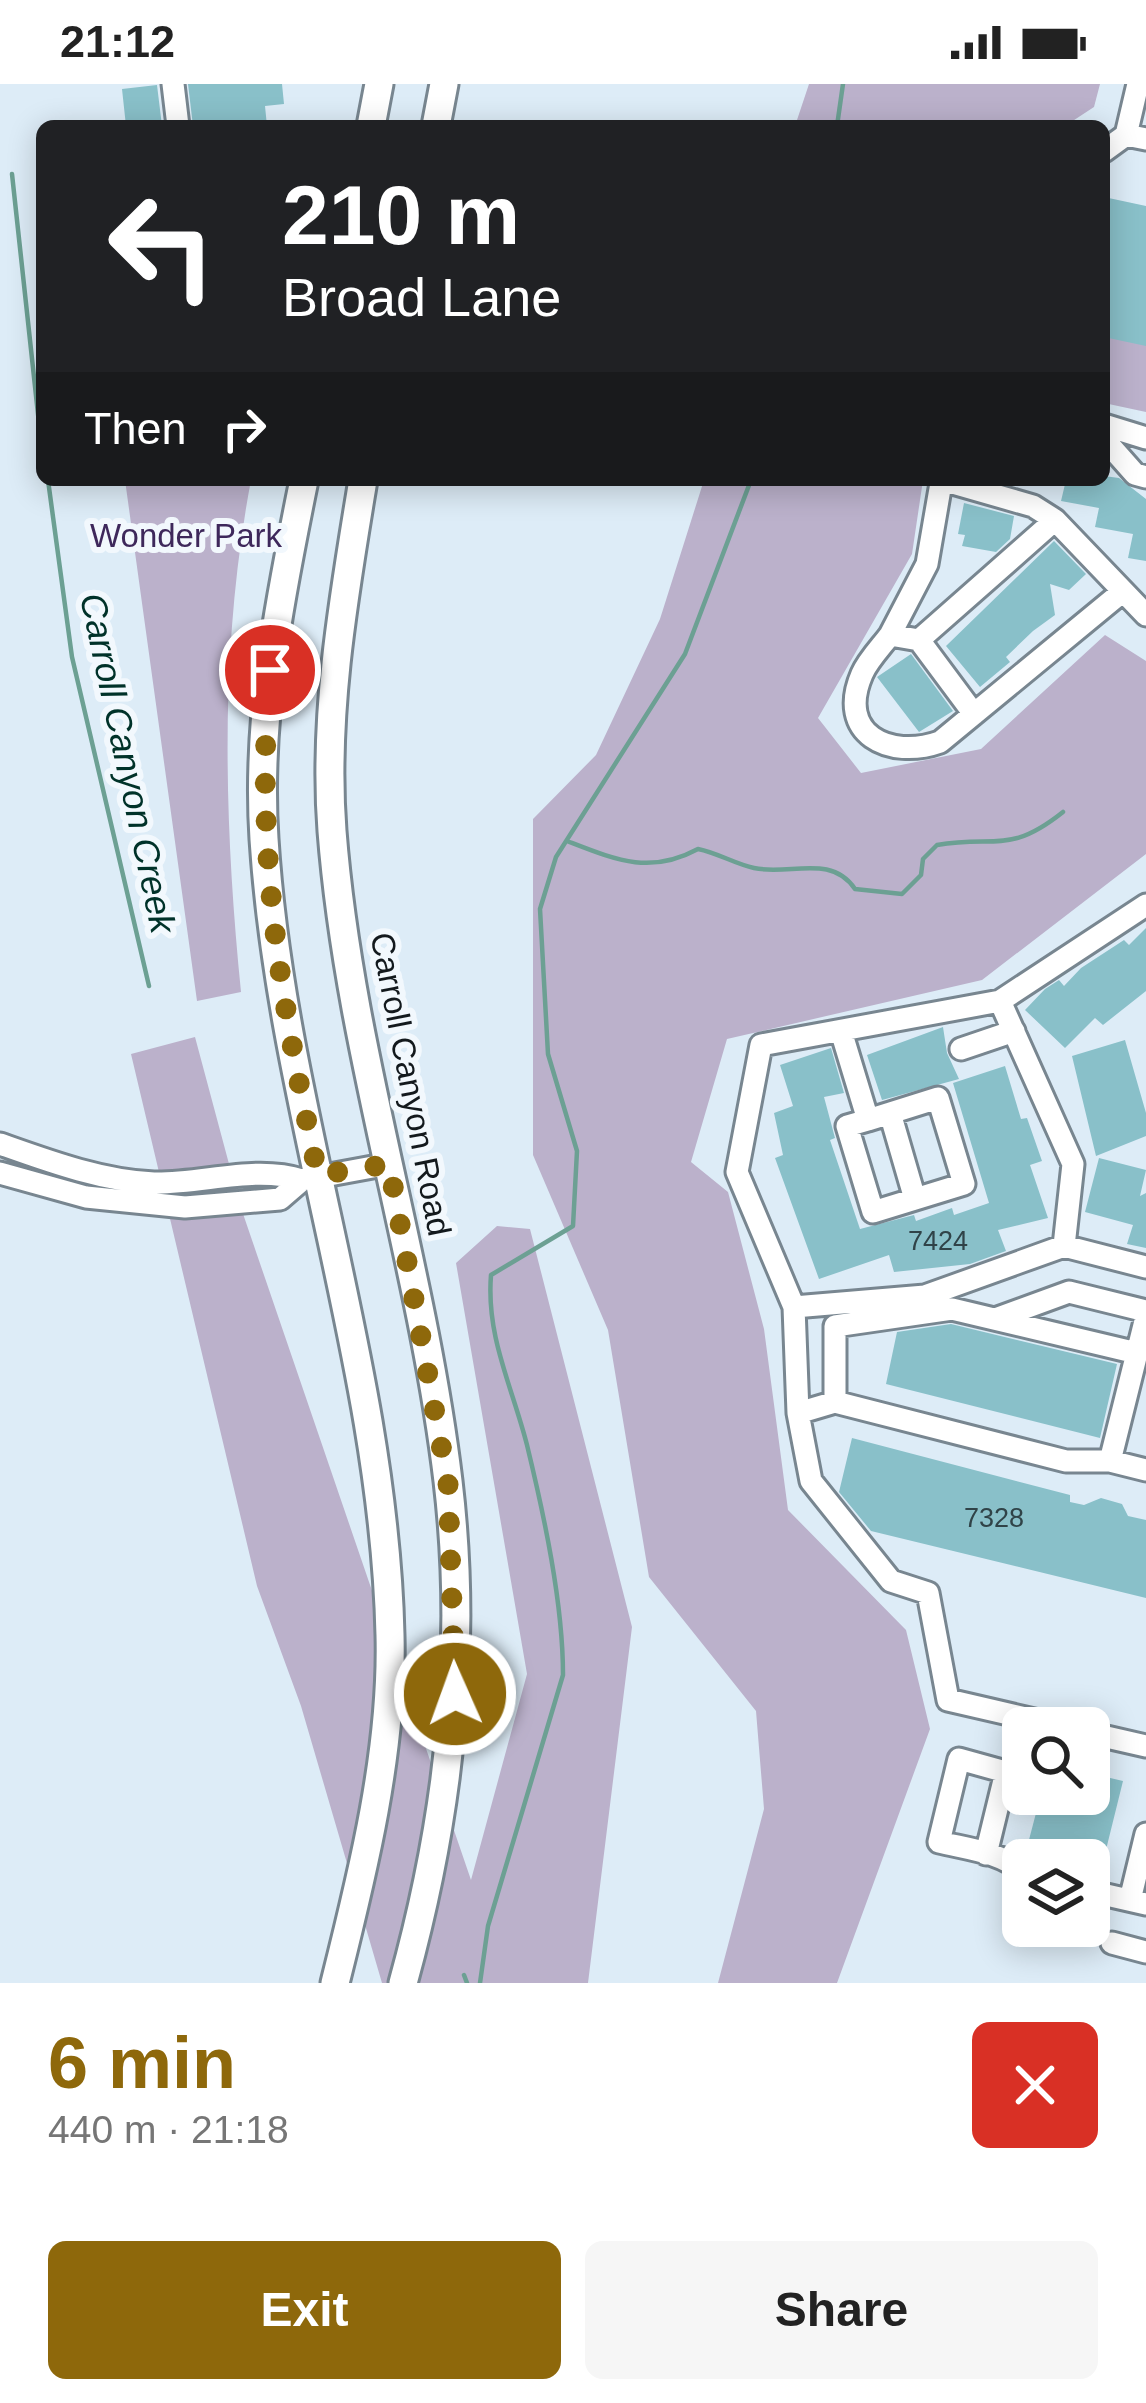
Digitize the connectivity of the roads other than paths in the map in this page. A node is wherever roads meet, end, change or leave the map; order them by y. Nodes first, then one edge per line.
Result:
1 (173, 84) edge
2 (379, 84) edge
3 (444, 84) edge
4 (1138, 84) edge
5 (177, 120) edge
6 (372, 120) edge
7 (437, 120) edge
8 (1136, 137) edge
9 (1110, 427) edge
10 (1146, 438) edge
11 (1110, 446) edge
12 (1146, 477) edge
13 (303, 486) edge
14 (362, 486) edge
15 (941, 486) edge
16 (957, 486) edge
17 (1055, 520) junction
18 (1121, 592) junction
19 (1146, 615) edge
20 (890, 635) junction
21 (919, 640) junction
22 (974, 714) junction
23 (1146, 905) edge
24 (1000, 1001) junction
25 (841, 1030) junction
26 (1014, 1031) junction
27 (961, 1049) dead end
28 (879, 1116) junction
29 (0, 1144) edge
30 (389, 1164) junction
31 (0, 1173) edge
32 (310, 1178) junction
33 (915, 1199) junction
34 (1064, 1246) junction
35 (1146, 1268) edge
36 (794, 1307) junction
37 (1146, 1314) edge
38 (995, 1319) junction
39 (1137, 1353) junction
40 (835, 1402) junction
41 (798, 1413) junction
42 (1110, 1461) junction
43 (1146, 1470) edge
44 (1002, 1712) edge
45 (1110, 1738) edge
46 (1146, 1746) edge
47 (1146, 1834) edge
48 (986, 1854) junction
49 (1002, 1857) edge
50 (1138, 1902) edge
51 (346, 1940) junction
52 (1112, 1943) dead end
53 (1146, 1952) edge
54 (323, 1983) edge
55 (335, 1983) edge
56 (403, 1983) edge

1 - 5 street
2 - 6 main road
3 - 7 main road
4 - 8 street
9 - 10 street
11 - 12 street
13 - 32 main road
14 - 30 main road, Carroll Canyon Road
15 - 20 street
16 - 17 street
17 - 18 street
17 - 21 street
18 - 19 street
18 - 22 street
20 - 21 street
20 - 22 street
21 - 22 street
23 - 24 street
24 - 25 street
24 - 26 street
25 - 28 street
25 - 36 street
26 - 27 street
26 - 34 street
28 - 33 street
28 - 33 street
28 - 33 street
29 - 32 street
30 - 32 street
30 - 56 main road, Carroll Canyon Road
31 - 32 street
32 - 51 main road
34 - 35 street
34 - 36 street
36 - 41 street
37 - 38 street
37 - 39 street
38 - 39 street
38 - 40 street
39 - 42 street
40 - 41 street
40 - 42 street
41 - 44 street
42 - 43 street
45 - 46 street
47 - 50 street
48 - 48 street
48 - 49 street
51 - 54 main road
51 - 55 main road
52 - 53 street

